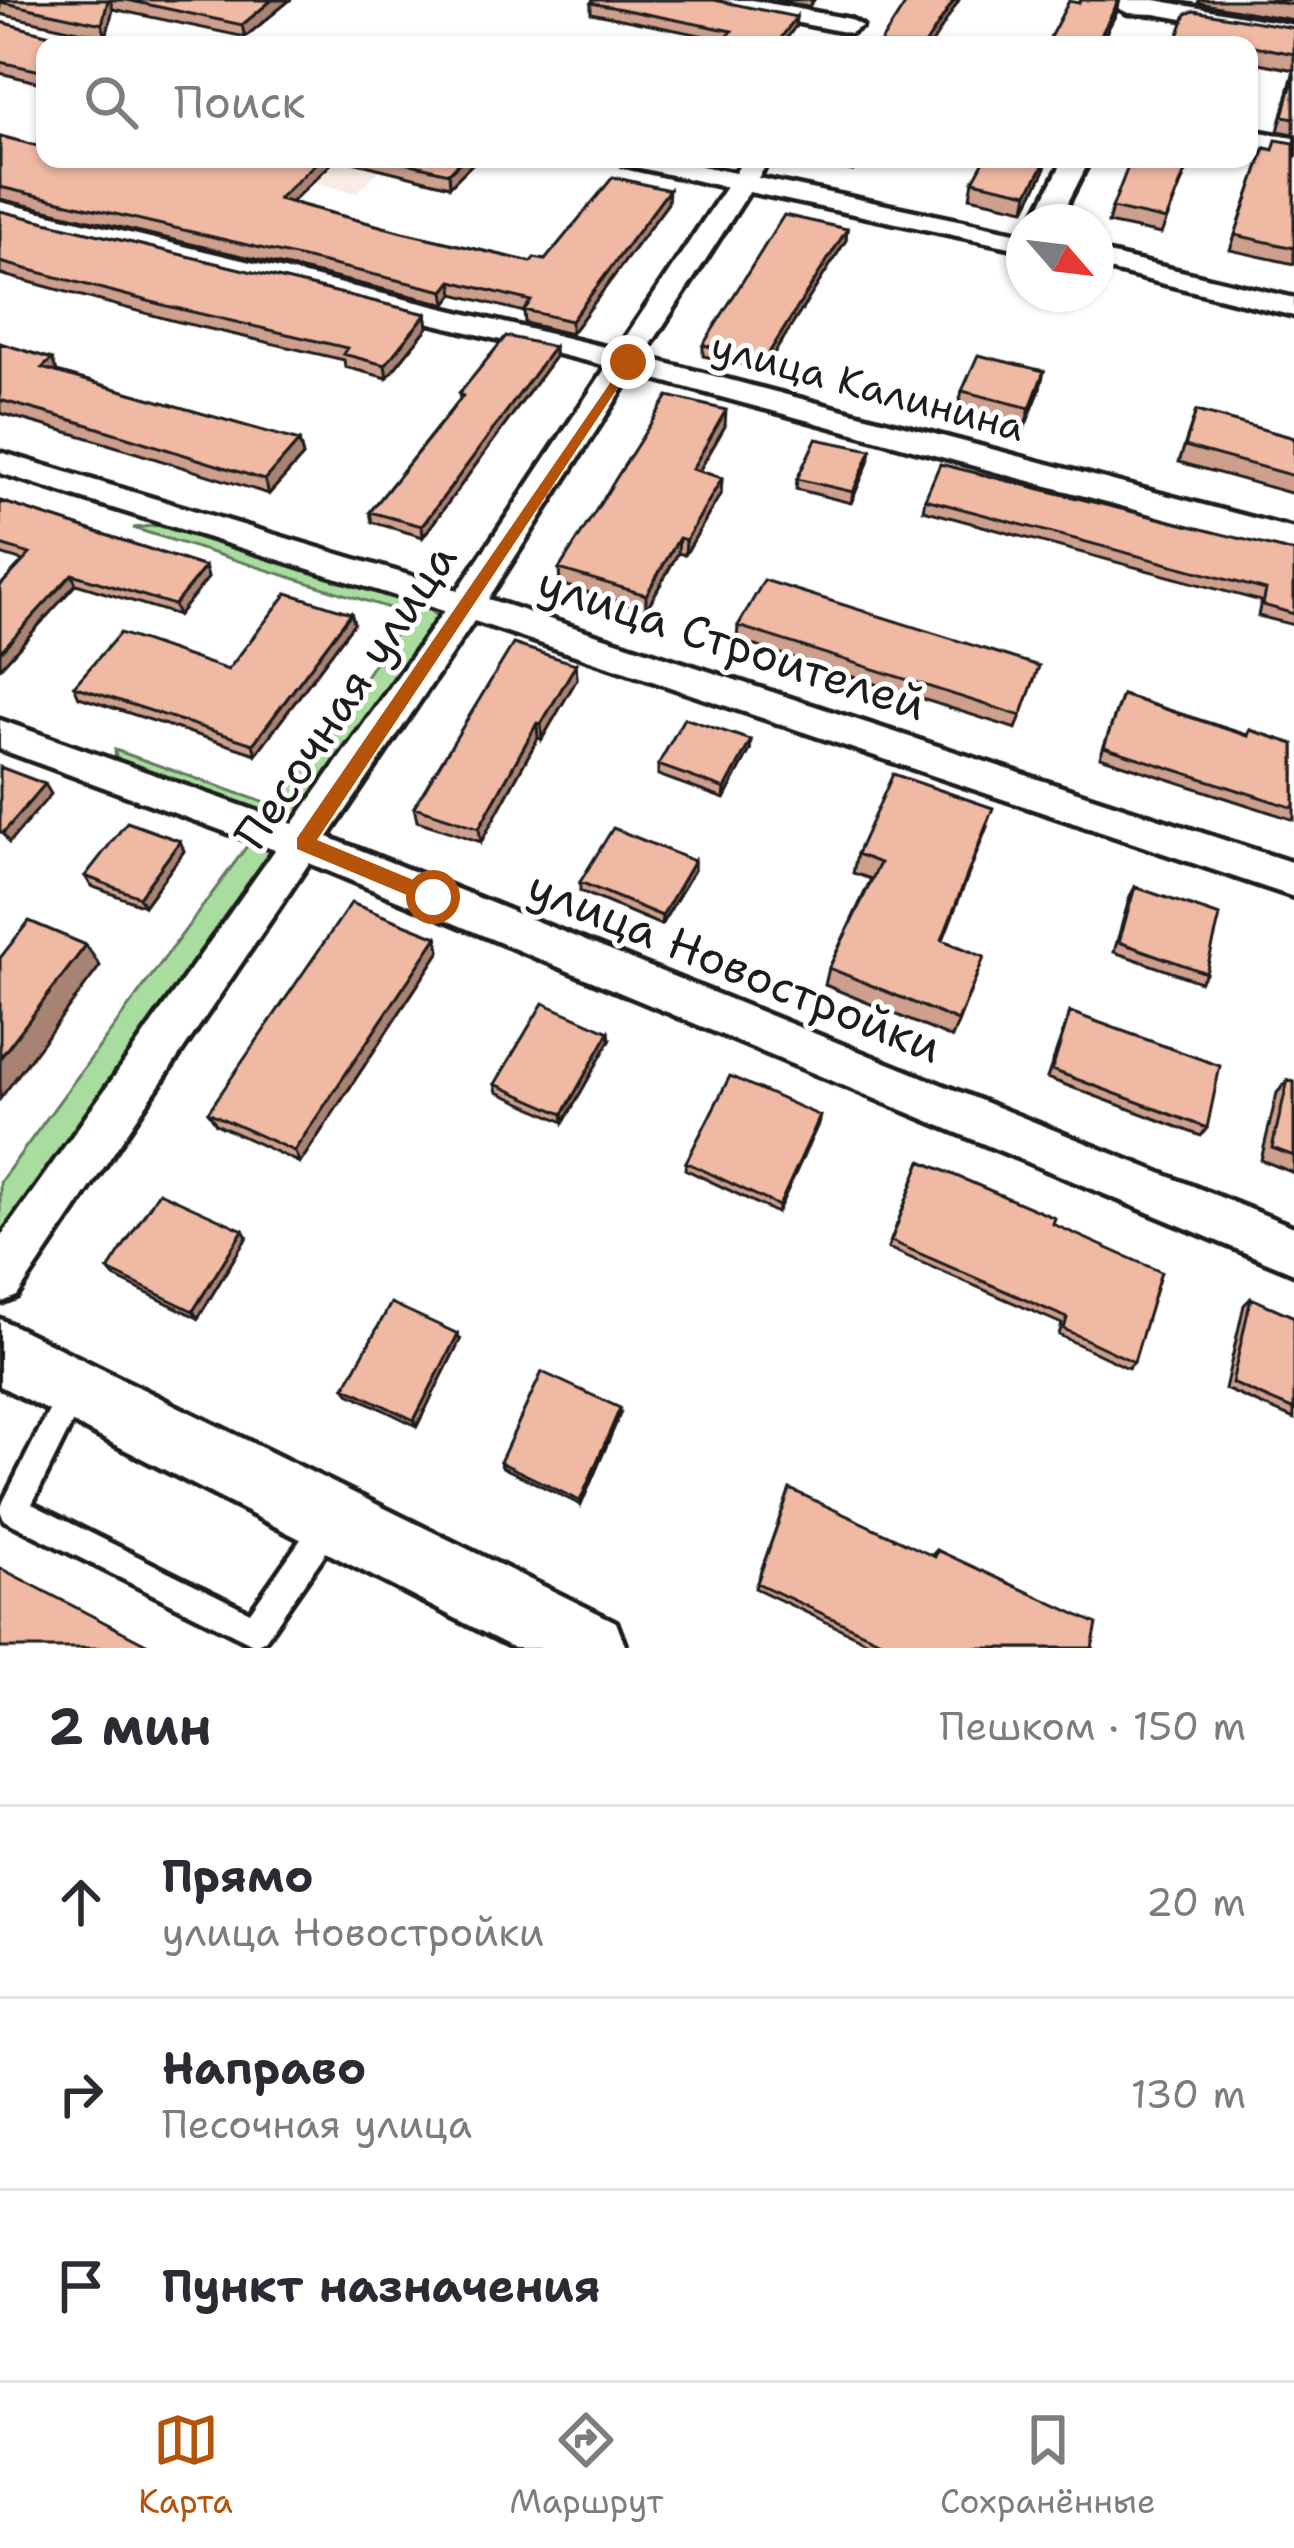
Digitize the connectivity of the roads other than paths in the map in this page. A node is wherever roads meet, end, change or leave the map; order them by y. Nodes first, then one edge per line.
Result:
1 (717, 0) edge
2 (867, 0) edge
3 (1140, 4) edge
4 (1294, 32) edge
5 (1133, 34) dead end
6 (843, 35) edge
7 (1258, 140) edge
8 (1294, 146) edge
9 (1072, 168) edge
10 (748, 171) edge
11 (1054, 204) edge
12 (0, 210) edge
13 (1006, 237) edge
14 (1114, 263) edge
15 (1294, 307) edge
16 (628, 362) junction
17 (0, 462) edge
18 (1294, 541) edge
19 (466, 604) junction
20 (0, 734) edge
21 (304, 844) junction
22 (1294, 880) edge
23 (1294, 1250) edge
24 (0, 1279) edge
25 (0, 1351) edge
26 (74, 1391) junction
27 (332, 1518) junction
28 (590, 1648) edge

1 - 6 street
2 - 6 street
3 - 4 street
3 - 5 street
7 - 8 street
9 - 11 street
10 - 13 street
10 - 16 street, Песочная улица
12 - 16 street, улица Калинина
14 - 15 street
16 - 18 street, улица Калинина
16 - 19 street, Песочная улица
17 - 19 street, улица Строителей
19 - 21 street, Песочная улица
19 - 22 street, улица Строителей
20 - 21 street, улица Новостройки
21 - 23 street, улица Новостройки
21 - 24 street, Песочная улица
25 - 26 street
26 - 27 street
26 - 27 lane
27 - 28 street

